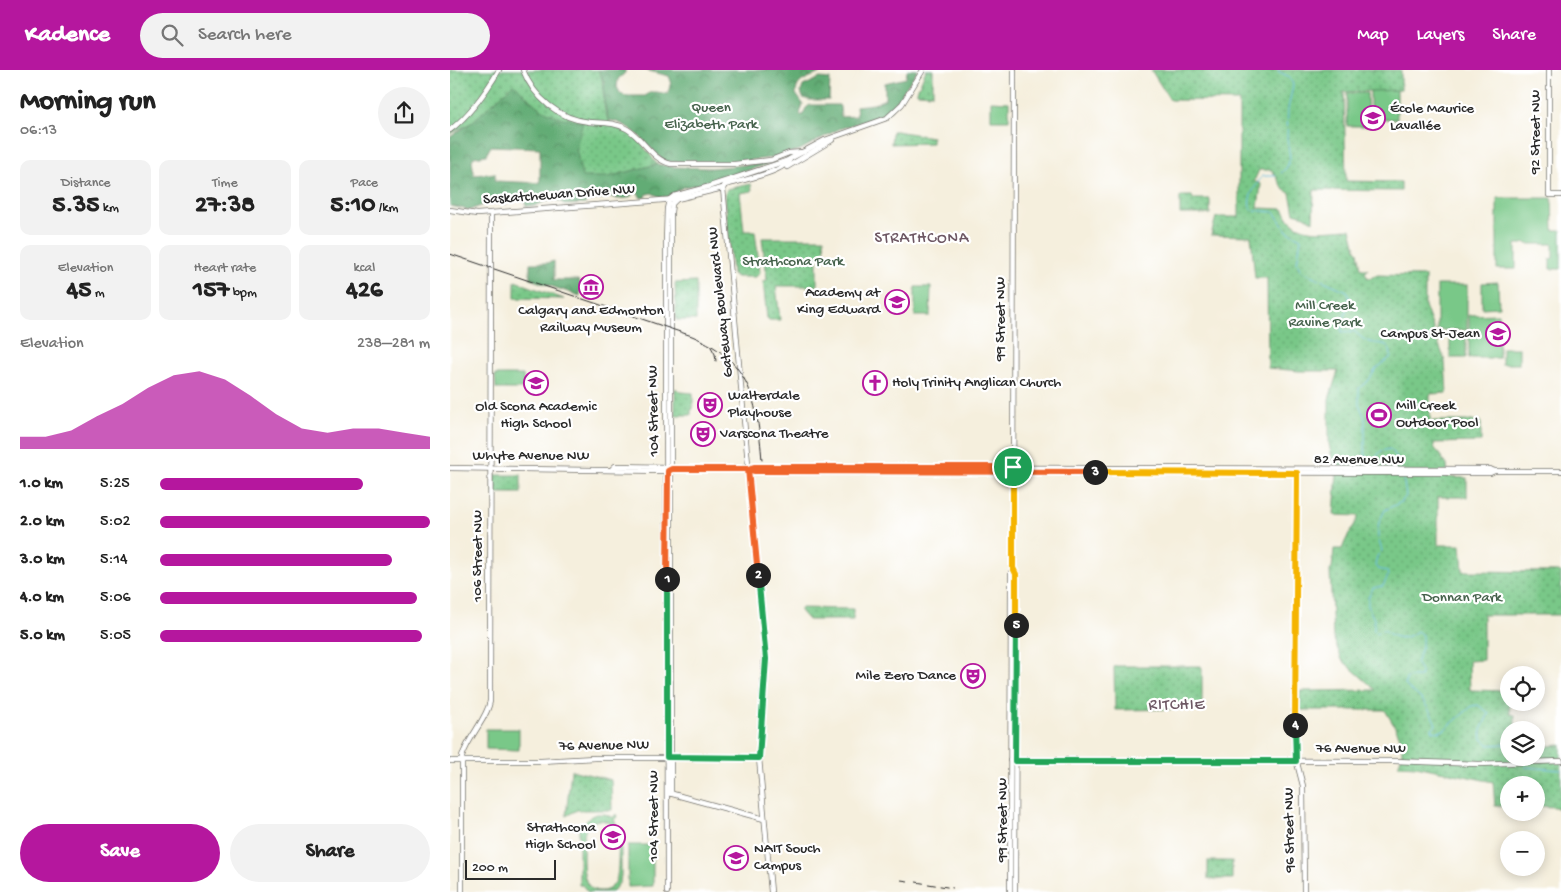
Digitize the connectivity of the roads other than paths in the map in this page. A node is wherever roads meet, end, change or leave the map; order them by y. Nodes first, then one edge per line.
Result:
1 (499, 70) edge
2 (523, 70) edge
3 (923, 70) edge
4 (1014, 70) edge
5 (1548, 70) edge
6 (450, 130) edge
7 (837, 136) junction
8 (804, 152) junction
9 (786, 155) junction
10 (790, 159) junction
11 (775, 170) junction
12 (707, 187) junction
13 (723, 188) junction
14 (1561, 195) edge
15 (659, 200) junction
16 (669, 200) junction
17 (677, 200) junction
18 (667, 209) junction
19 (450, 210) edge
20 (491, 213) junction
21 (450, 468) edge
22 (491, 468) junction
23 (669, 469) junction
24 (748, 469) junction
25 (1013, 470) junction
26 (1297, 470) junction
27 (1561, 471) edge
28 (669, 757) junction
29 (759, 758) junction
30 (1012, 760) junction
31 (450, 761) edge
32 (462, 761) junction
33 (1296, 761) junction
34 (1561, 761) edge
35 (669, 793) junction
36 (764, 819) junction
37 (462, 892) edge
38 (667, 892) edge
39 (771, 892) edge
40 (1010, 892) edge
41 (1015, 892) edge
42 (1304, 892) edge

1 - 6 main road
2 - 9 main road
3 - 7 main road, Saskatchewan Drive NW
4 - 25 main road, 99 Street NW
5 - 14 main road, 92 Street NW
7 - 8 main road, Saskatchewan Drive NW
7 - 11 main road, Saskatchewan Drive NW
8 - 9 main road
8 - 10 main road, Saskatchewan Drive NW
9 - 10 main road
10 - 11 main road, Saskatchewan Drive NW
10 - 12 main road, Saskatchewan Drive NW
11 - 13 main road, Saskatchewan Drive NW
12 - 13 main road
12 - 16 main road, Saskatchewan Drive NW
13 - 17 main road, Saskatchewan Drive NW
13 - 24 main road, Gateway Boulevard NW
15 - 16 main road, Saskatchewan Drive NW
15 - 18 main road
15 - 20 main road, Saskatchewan Drive NW
16 - 17 main road, Saskatchewan Drive NW
16 - 18 main road, 104 Street NW
17 - 23 main road, 104 Street NW
18 - 23 main road, 104 Street NW
19 - 20 main road, Saskatchewan Drive NW
20 - 22 main road, 106 Street NW
21 - 22 main road, Whyte Avenue NW
22 - 23 main road, Whyte Avenue NW
22 - 32 main road, 106 Street NW
23 - 24 main road, Whyte Avenue NW
23 - 28 main road, 104 Street NW
24 - 25 main road, Whyte Avenue NW
24 - 29 main road, Gateway Boulevard NW
25 - 26 main road, 82 Avenue NW
25 - 30 main road, 99 Street NW
26 - 27 main road, 82 Avenue NW
26 - 33 main road, 96 Street NW
28 - 29 main road, 76 Avenue NW
28 - 32 main road, 76 Avenue NW
28 - 35 main road, 104 Street NW
29 - 36 main road, Gateway Boulevard NW
30 - 33 main road, 76 Avenue NW
30 - 40 main road, 99 Street NW
30 - 41 main road, 99 Street NW
31 - 32 main road, 76 Avenue NW
32 - 37 main road, 106 Street NW
33 - 34 main road, 76 Avenue NW
33 - 42 main road, 96 Street NW
35 - 36 main road
35 - 38 main road, 104 Street NW
36 - 39 main road, Gateway Boulevard NW

